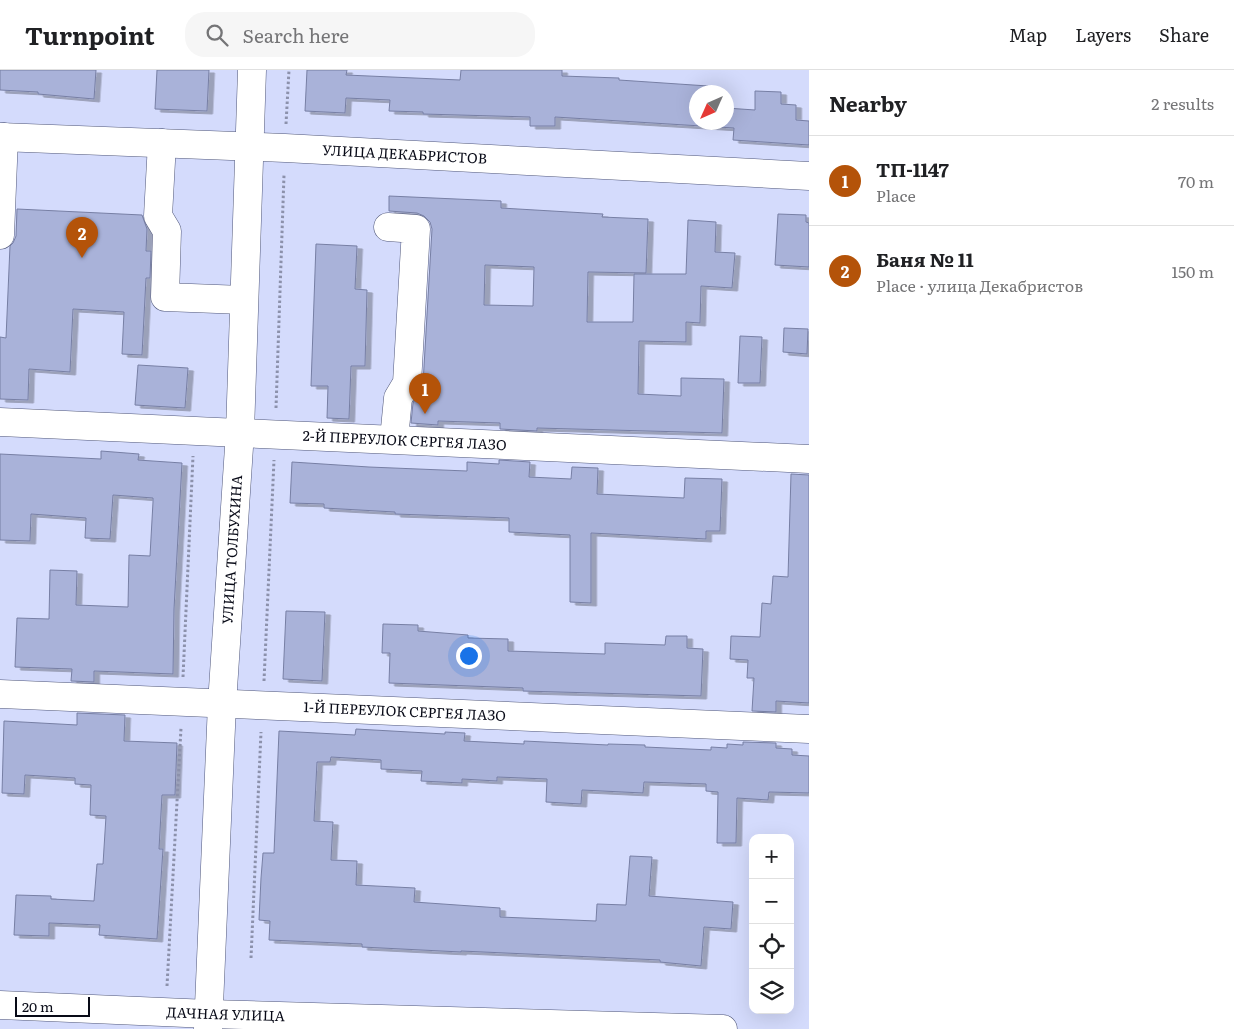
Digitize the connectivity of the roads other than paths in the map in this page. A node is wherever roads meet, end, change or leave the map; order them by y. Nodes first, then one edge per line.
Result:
1 (252, 70) edge
2 (2, 137) edge
3 (162, 143) junction
4 (248, 147) junction
5 (809, 176) edge
6 (388, 227) dead end
7 (0, 235) edge
8 (243, 300) junction
9 (0, 422) edge
10 (240, 432) junction
11 (394, 439) junction
12 (809, 459) edge
13 (0, 694) edge
14 (222, 704) junction
15 (809, 729) edge
16 (0, 1005) edge
17 (209, 1021) edge
18 (723, 1029) edge

1 - 4 street, УЛИЦА ТОЛБУХИНА
2 - 3 street, УЛИЦА ДЕКАБРИСТОВ
2 - 7 street
3 - 4 street, УЛИЦА ДЕКАБРИСТОВ
3 - 8 street
4 - 5 street, УЛИЦА ДЕКАБРИСТОВ
4 - 8 street, УЛИЦА ТОЛБУХИНА
6 - 11 street
8 - 10 street, УЛИЦА ТОЛБУХИНА
9 - 10 street, 2-Й ПЕРЕУЛОК СЕРГЕЯ ЛАЗО
10 - 11 street, 2-Й ПЕРЕУЛОК СЕРГЕЯ ЛАЗО
10 - 14 street, УЛИЦА ТОЛБУХИНА
11 - 12 street, 2-Й ПЕРЕУЛОК СЕРГЕЯ ЛАЗО
13 - 14 street, 1-Й ПЕРЕУЛОК СЕРГЕЯ ЛАЗО
14 - 15 street, 1-Й ПЕРЕУЛОК СЕРГЕЯ ЛАЗО
14 - 17 street, УЛИЦА ТОЛБУХИНА
16 - 17 street, ДАЧНАЯ УЛИЦА
17 - 18 street, ДАЧНАЯ УЛИЦА

